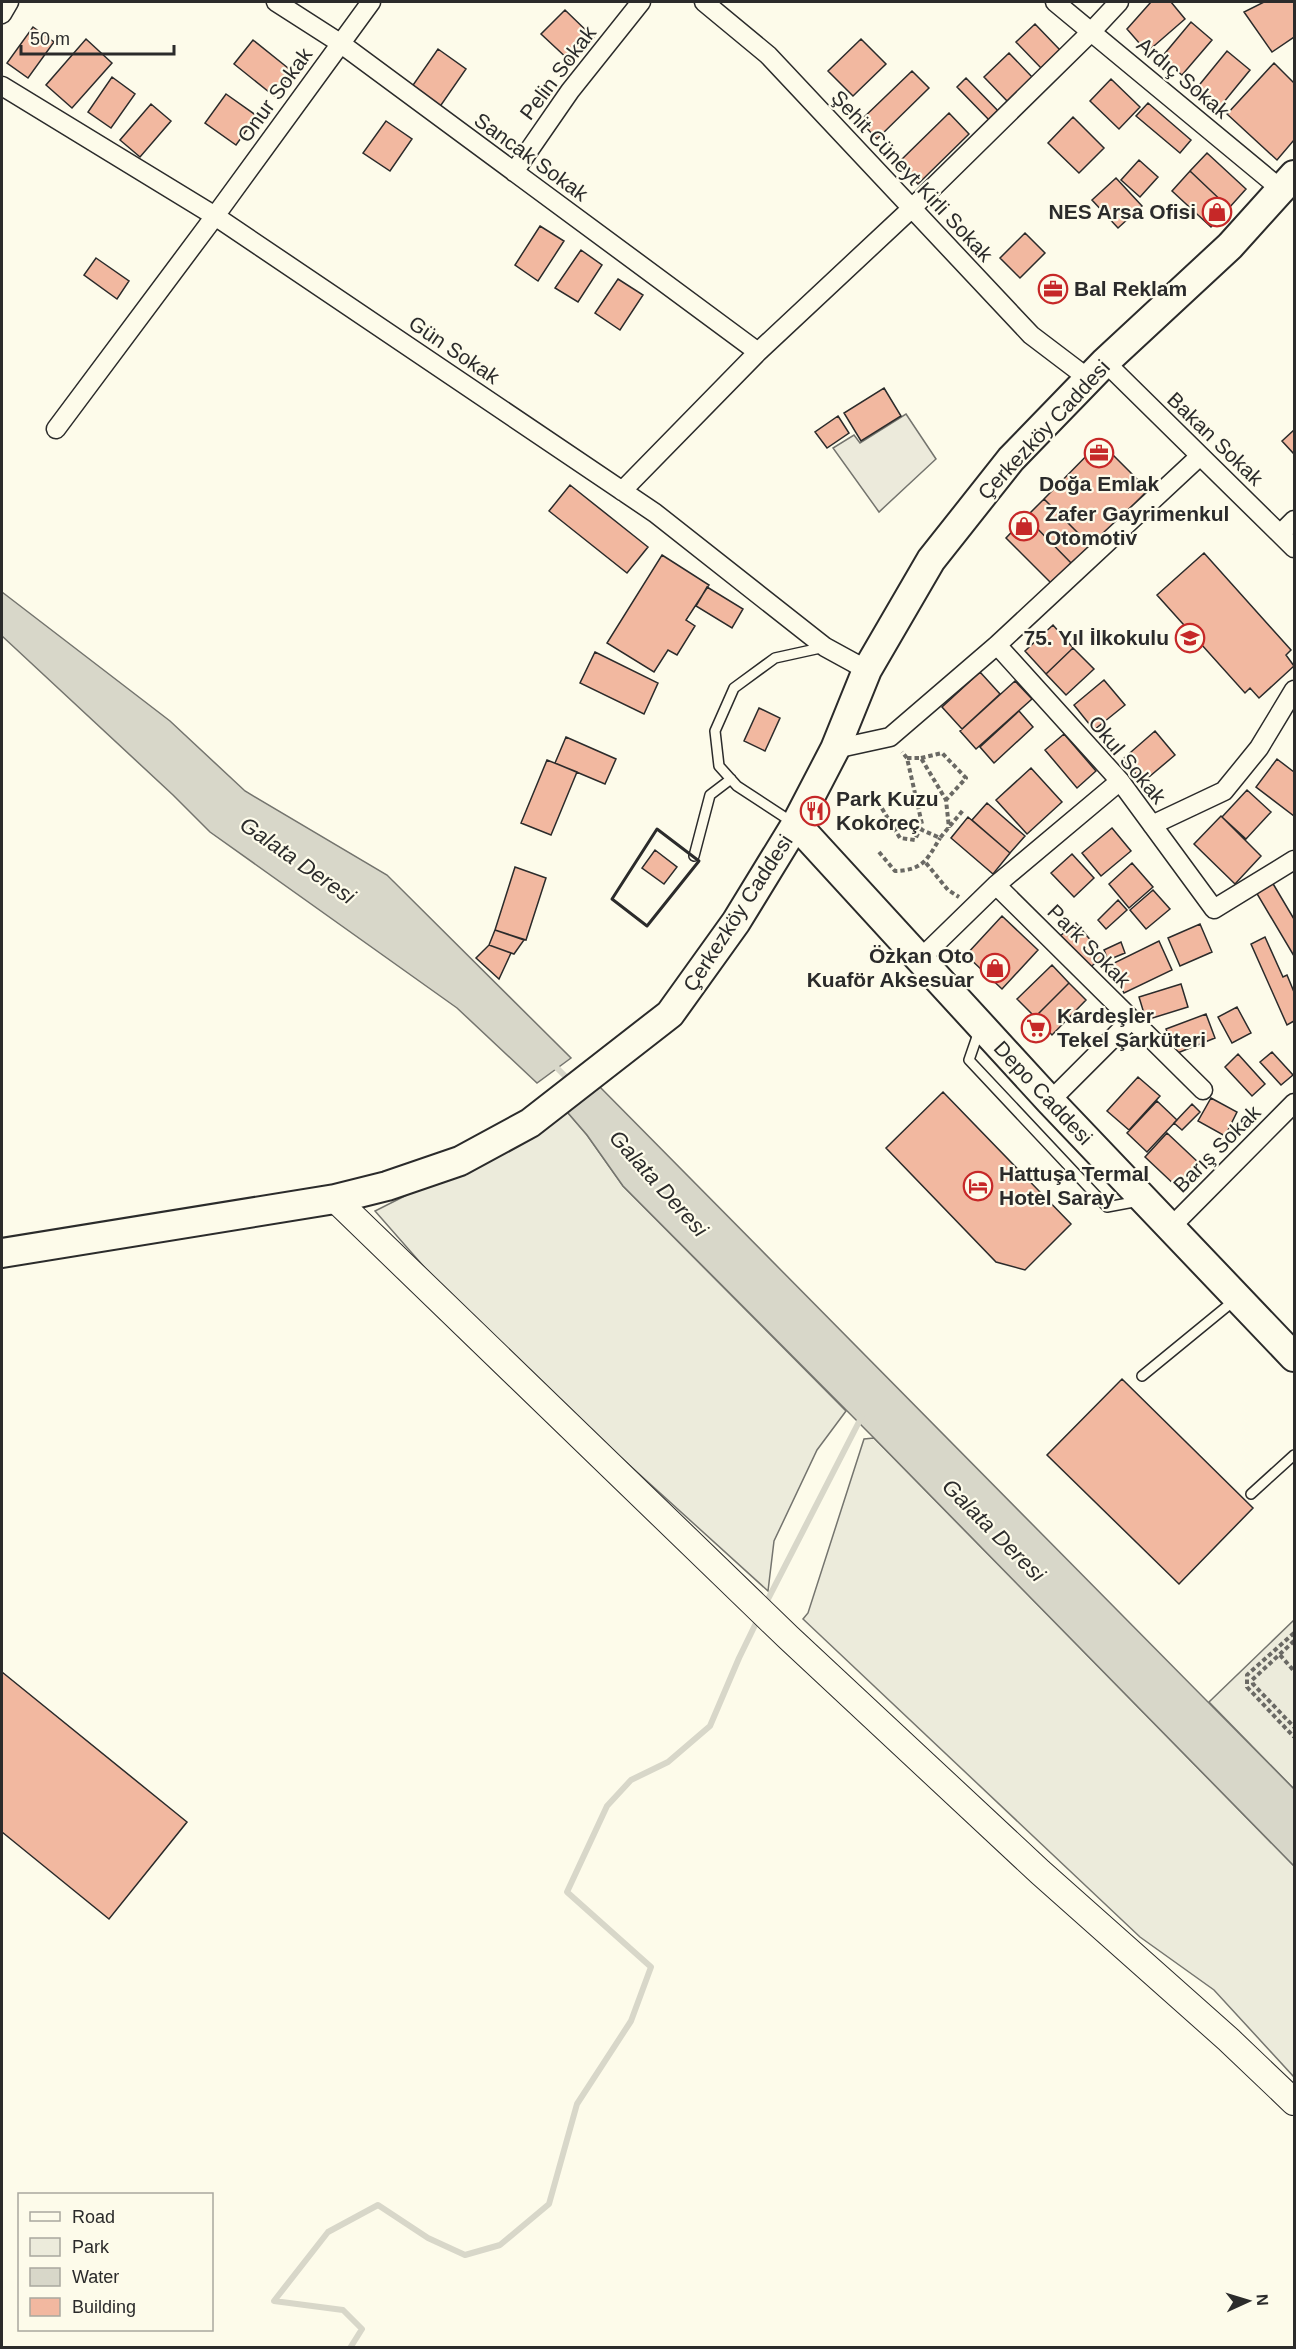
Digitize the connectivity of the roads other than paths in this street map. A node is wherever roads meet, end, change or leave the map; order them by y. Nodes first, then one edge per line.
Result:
1 (9, 2) edge
2 (276, 2) edge
3 (371, 2) edge
4 (641, 2) edge
5 (704, 2) edge
6 (1055, 2) edge
7 (1119, 2) edge
8 (2, 14) edge
9 (1091, 32) junction
10 (339, 44) junction
11 (2, 87) edge
12 (514, 172) junction
13 (1290, 189) edge
14 (912, 208) junction
15 (216, 216) junction
16 (758, 352) junction
17 (1097, 370) junction
18 (56, 429) dead end
19 (1200, 456) junction
20 (622, 490) junction
21 (1294, 520) edge
22 (1280, 534) junction
23 (1294, 548) edge
24 (997, 645) junction
25 (825, 648) junction
26 (867, 670) junction
27 (1294, 690) edge
28 (835, 749) junction
29 (731, 779) junction
30 (1120, 781) junction
31 (796, 824) junction
32 (1152, 825) junction
33 (694, 856) dead end
34 (1294, 860) edge
35 (996, 885) junction
36 (919, 960) junction
37 (1132, 1019) junction
38 (981, 1026) junction
39 (1203, 1090) dead end
40 (1050, 1101) junction
41 (1294, 1103) edge
42 (335, 1199) junction
43 (1144, 1200) junction
44 (1171, 1227) junction
45 (2, 1253) edge
46 (1238, 1297) junction
47 (1294, 1357) edge
48 (1142, 1376) dead end
49 (1294, 1455) edge
50 (1251, 1494) dead end
51 (1294, 2102) edge

1 - 8 street
2 - 10 street, Sancak Sokak
3 - 10 street, Onur Sokak
4 - 12 street, Pelin Sokak
5 - 14 street, Şehit Cüneyt Kirli Sokak
6 - 9 street, Ardıç Sokak
7 - 9 street
9 - 13 street, Ardıç Sokak
9 - 14 street
10 - 12 street, Sancak Sokak
10 - 15 street, Onur Sokak
11 - 15 street, Gün Sokak
12 - 16 street, Sancak Sokak
13 - 17 main road, Çerkezköy Caddesi
14 - 16 street
14 - 17 street, Şehit Cüneyt Kirli Sokak
15 - 18 street, Onur Sokak
15 - 20 street, Gün Sokak
16 - 20 street
17 - 19 street, Bakan Sokak
17 - 26 main road, Çerkezköy Caddesi
19 - 22 street, Bakan Sokak
19 - 24 street
20 - 25 street, Gün Sokak
21 - 22 street
22 - 23 street, Bakan Sokak
24 - 28 street
24 - 30 street, Okul Sokak
25 - 26 street, Gün Sokak
25 - 29 lane
26 - 28 main road, Çerkezköy Caddesi
27 - 32 street
28 - 31 main road, Çerkezköy Caddesi
29 - 31 lane
29 - 33 lane
30 - 32 street, Okul Sokak
30 - 35 street
31 - 36 main road, Depo Caddesi
31 - 42 main road, Çerkezköy Caddesi
32 - 34 street, Okul Sokak
35 - 36 street
35 - 37 street, Park Sokak
36 - 38 main road, Depo Caddesi
37 - 39 street, Park Sokak
37 - 40 street
38 - 40 main road, Depo Caddesi
38 - 43 lane
40 - 43 main road, Depo Caddesi
41 - 44 street, Barış Sokak
42 - 45 main road, Çerkezköy Caddesi
42 - 51 street
43 - 44 main road, Depo Caddesi
44 - 46 main road, Depo Caddesi
46 - 47 main road, Depo Caddesi
46 - 48 lane
49 - 50 lane

